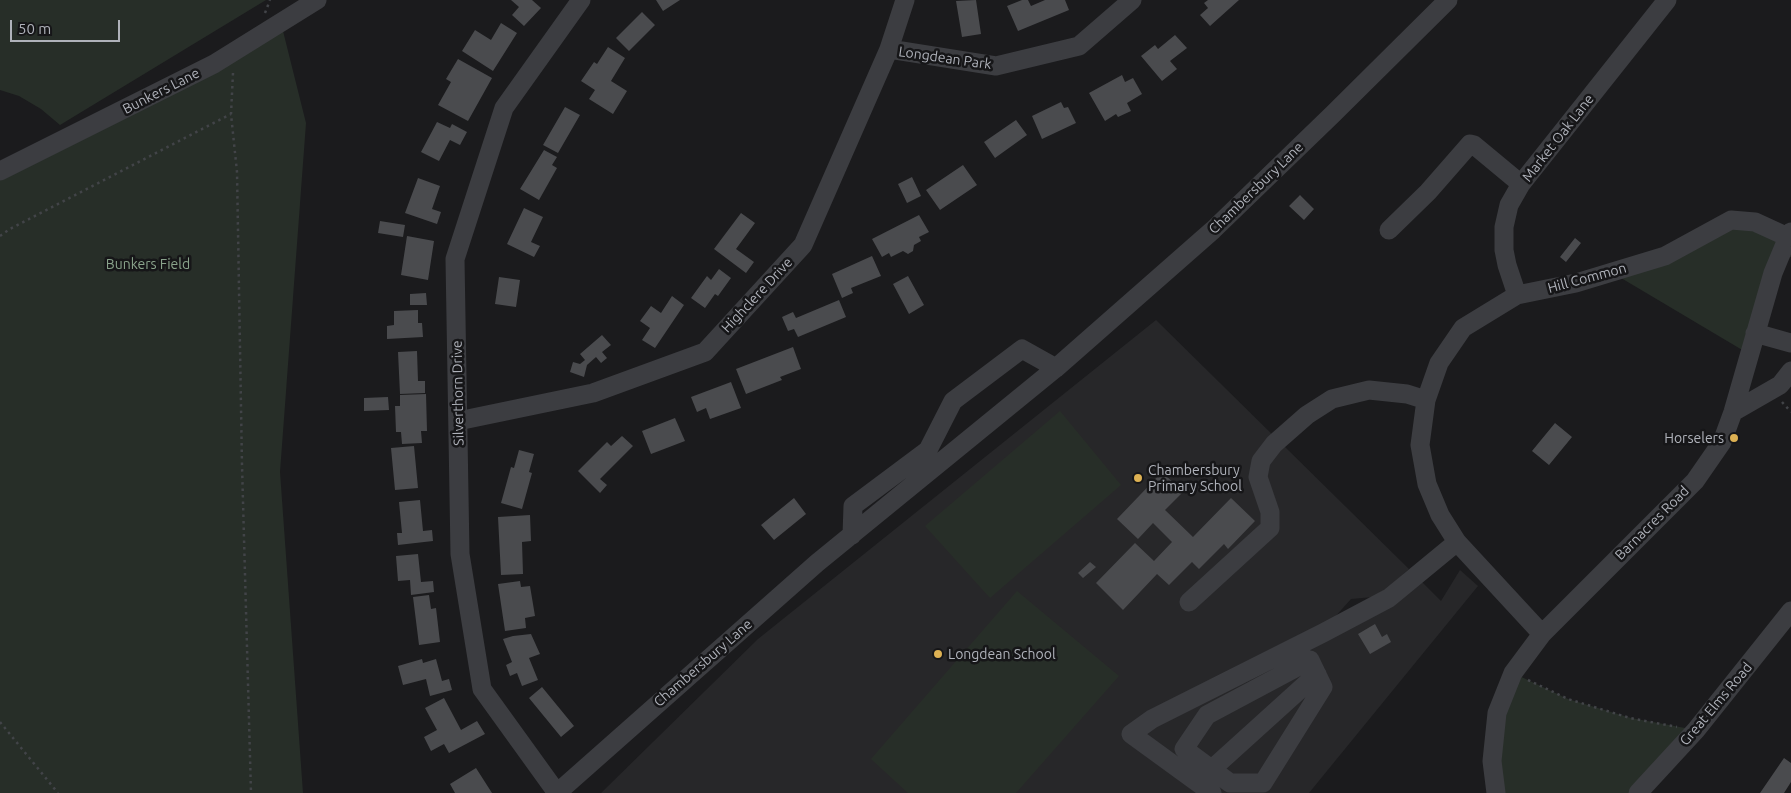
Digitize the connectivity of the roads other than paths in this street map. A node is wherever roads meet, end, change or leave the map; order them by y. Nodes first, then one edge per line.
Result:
1 (317, 0) edge
2 (581, 0) edge
3 (905, 0) edge
4 (1132, 0) edge
5 (1448, 0) edge
6 (1667, 0) edge
7 (889, 49) junction
8 (0, 171) edge
9 (1522, 184) junction
10 (1389, 230) dead end
11 (1789, 234) edge
12 (1517, 295) junction
13 (1754, 333) junction
14 (1791, 343) edge
15 (1056, 368) junction
16 (1791, 371) edge
17 (1426, 400) junction
18 (1733, 412) junction
19 (458, 421) junction
20 (852, 535) junction
21 (1457, 542) junction
22 (1189, 602) dead end
23 (1791, 612) edge
24 (1542, 634) junction
25 (1314, 637) junction
26 (1314, 667) junction
27 (1212, 769) junction
28 (1230, 783) junction
29 (1206, 788) edge
30 (557, 793) edge
31 (1496, 793) edge
32 (1638, 793) edge

1 - 8 street, Bunkers Lane
2 - 19 street, Silverthorn Drive
3 - 7 street, Highclere Drive
4 - 7 street, Longdean Park
5 - 15 street, Chambersbury Lane
6 - 9 street, Market Oak Lane
7 - 19 street, Highclere Drive
9 - 10 street
9 - 12 street, Market Oak Lane
11 - 12 street, Hill Common
11 - 13 street, Barnacres Road
12 - 17 street, Hill Common
13 - 14 street
13 - 18 street, Barnacres Road
15 - 20 street, Chambersbury Lane
15 - 20 street
16 - 18 street
17 - 21 street, Hill Common
17 - 22 street
18 - 24 street, Barnacres Road
19 - 30 street, Silverthorn Drive
20 - 30 street, Chambersbury Lane
21 - 24 street, Hill Common
21 - 25 street
23 - 32 street, Great Elms Road
24 - 31 street, Barnacres Road
25 - 26 street
25 - 29 street
26 - 27 street
26 - 27 street
26 - 28 street
27 - 28 street
28 - 29 street

